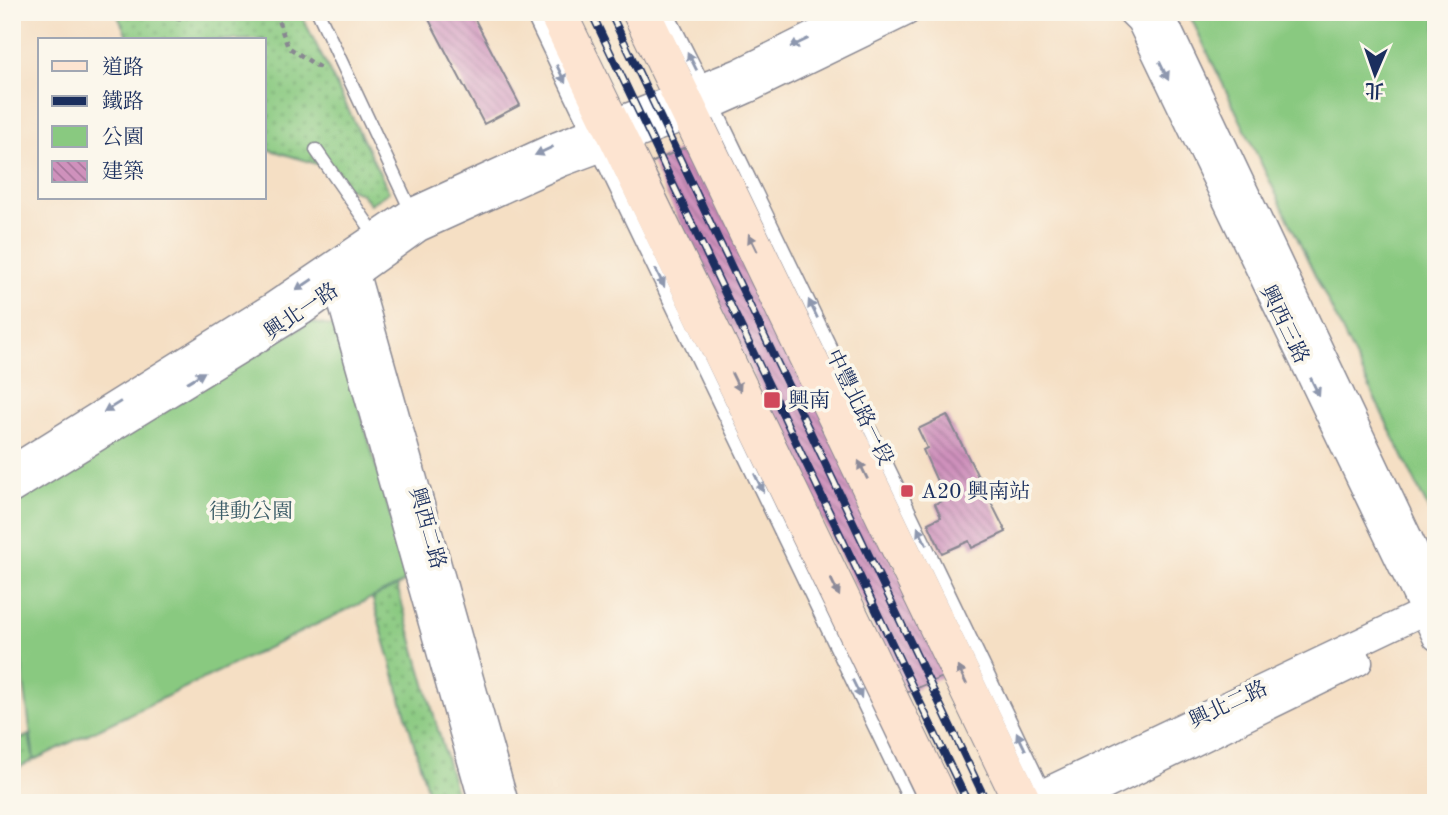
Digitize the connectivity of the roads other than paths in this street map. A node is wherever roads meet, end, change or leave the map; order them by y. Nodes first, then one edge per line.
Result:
1 (318, 12) edge
2 (531, 12) edge
3 (557, 12) edge
4 (641, 12) edge
5 (667, 12) edge
6 (860, 12) edge
7 (906, 12) edge
8 (1131, 12) edge
9 (1160, 12) edge
10 (698, 101) junction
11 (604, 136) junction
12 (316, 150) dead end
13 (415, 220) junction
14 (376, 236) junction
15 (344, 274) junction
16 (12, 469) edge
17 (12, 490) edge
18 (1433, 618) edge
19 (1032, 800) edge
20 (483, 803) edge
21 (505, 803) edge
22 (911, 803) edge
23 (940, 803) edge
24 (1071, 803) edge

1 - 13 lane
2 -> 11 lane
3 - 11 main road
4 - 10 main road, 中豐北路一段
10 -> 5 lane, 中豐北路一段
6 -> 10 street
7 - 10 street
8 -> 18 street, 興西三路
9 - 18 street, 興西三路
10 - 11 street, 興北一路
19 -> 10 main road, 中豐北路一段
11 - 13 street, 興北一路
11 -> 22 lane
11 -> 23 main road
12 - 14 lane
13 - 14 street
13 - 15 street, 興北一路
14 - 15 street
15 -> 16 street
17 -> 15 street, 興北一路
15 - 20 street
15 - 21 street, 興西二路
18 - 19 street, 興北二路
18 - 24 street, 興北二路

